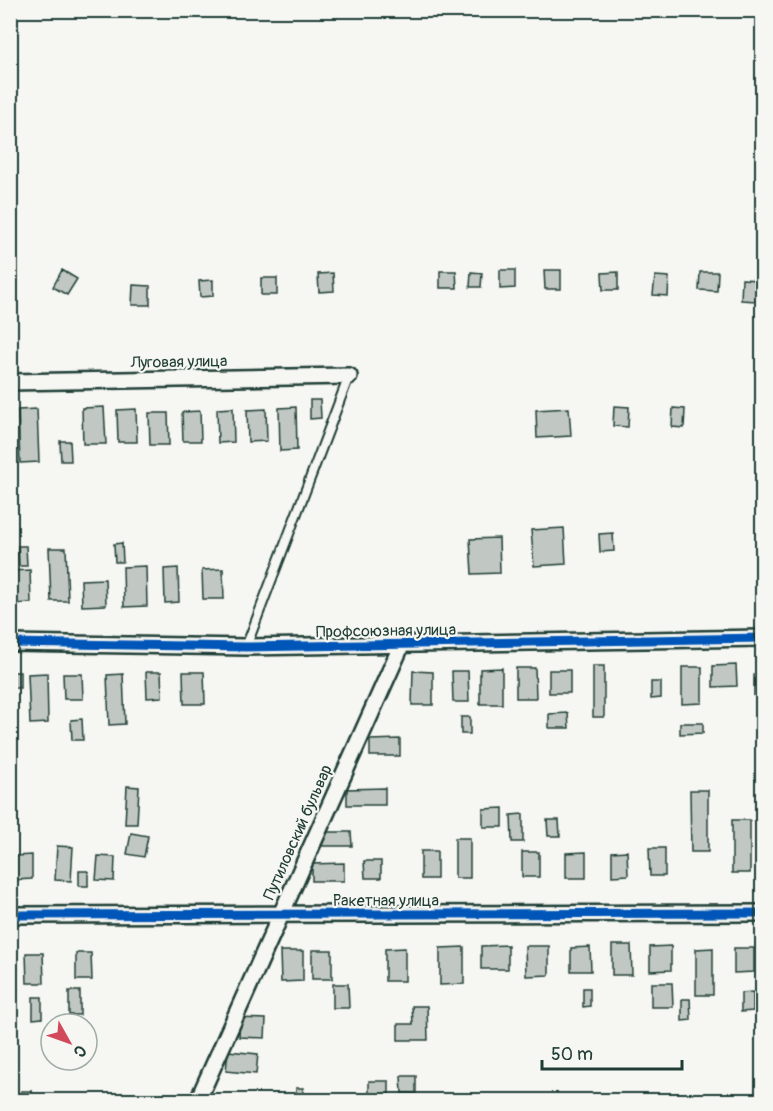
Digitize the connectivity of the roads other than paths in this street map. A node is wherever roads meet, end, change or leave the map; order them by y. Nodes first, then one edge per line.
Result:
1 (349, 376) joint
2 (10, 382) edge
3 (762, 638) edge
4 (10, 644) edge
5 (402, 644) junction
6 (246, 647) junction
7 (762, 914) edge
8 (10, 915) edge
9 (280, 915) junction
10 (198, 1101) edge

1 - 2 street, Луговая улица
1 - 6 lane
3 - 5 street, Профсоюзная улица
4 - 6 street, Профсоюзная улица
5 - 6 street, Профсоюзная улица
5 - 9 street, Путиловский бульвар
7 - 9 street, Ракетная улица
8 - 9 street, Ракетная улица
9 - 10 street, Путиловский бульвар

